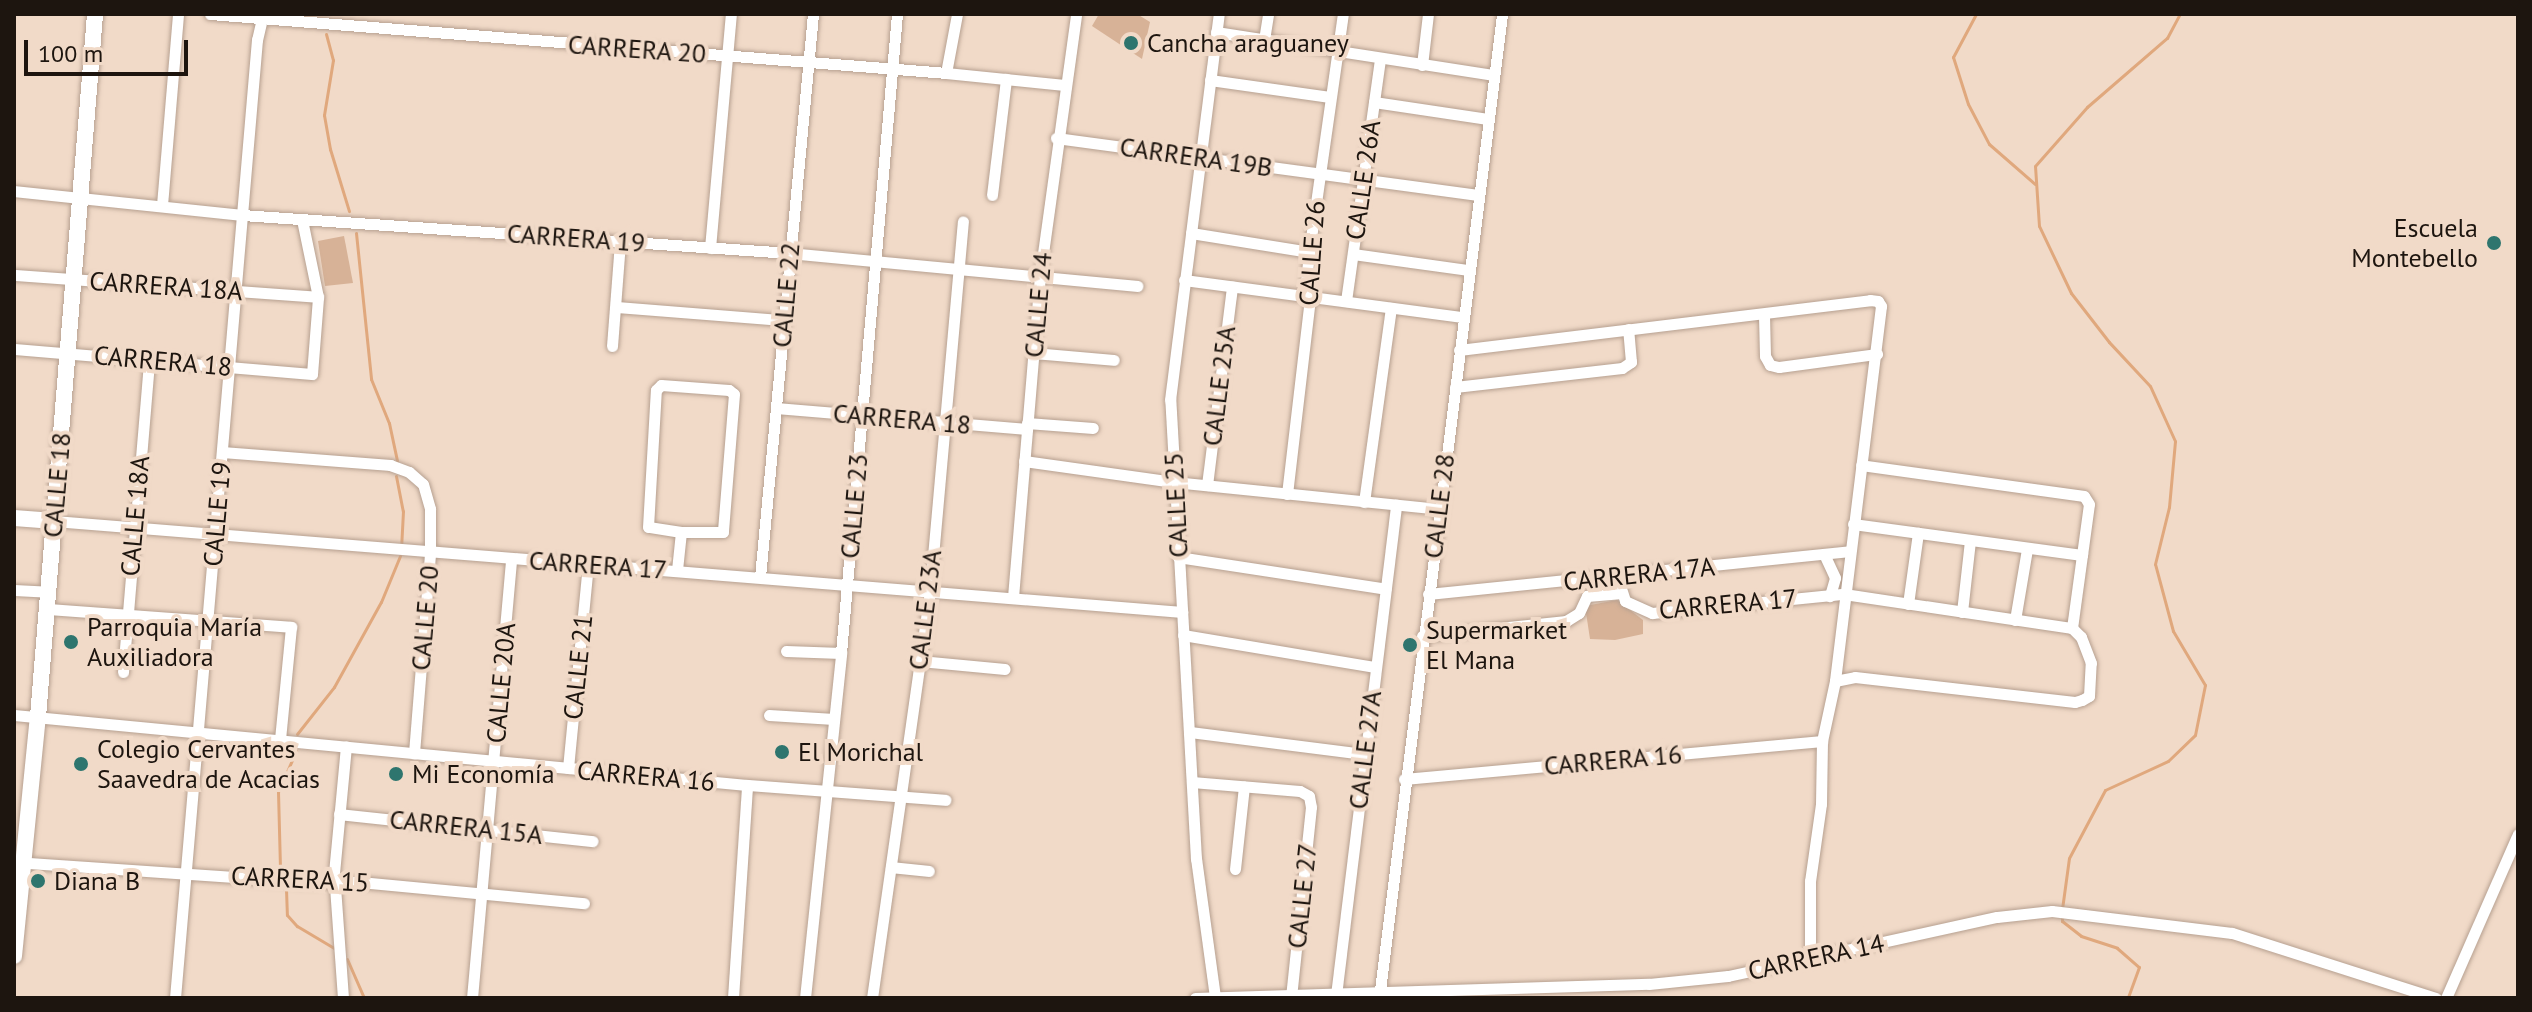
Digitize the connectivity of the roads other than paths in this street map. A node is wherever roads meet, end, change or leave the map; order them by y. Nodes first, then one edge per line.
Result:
1 (95, 14) edge
2 (178, 14) edge
3 (210, 14) edge
4 (731, 14) edge
5 (813, 14) edge
6 (897, 14) edge
7 (957, 14) edge
8 (1076, 14) edge
9 (1219, 14) edge
10 (1268, 14) edge
11 (1343, 14) edge
12 (1428, 14) edge
13 (1502, 14) edge
14 (259, 19) edge
15 (1216, 32) junction
16 (1264, 40) junction
17 (1338, 51) junction
18 (727, 56) junction
19 (1380, 59) junction
20 (808, 62) junction
21 (1422, 65) junction
22 (892, 69) junction
23 (946, 73) junction
24 (1493, 75) junction
25 (1006, 79) junction
26 (1210, 80) junction
27 (1064, 85) junction
28 (1330, 97) junction
29 (1374, 102) junction
30 (1488, 119) junction
31 (1056, 138) junction
32 (1201, 158) junction
33 (1319, 175) junction
34 (1363, 180) junction
35 (14, 191) edge
36 (992, 195) dead end
37 (1478, 195) junction
38 (80, 197) junction
39 (162, 205) junction
40 (242, 215) junction
41 (302, 220) junction
42 (963, 221) dead end
43 (1191, 233) junction
44 (620, 241) junction
45 (710, 248) junction
46 (1309, 252) junction
47 (789, 253) junction
48 (1353, 254) junction
49 (876, 261) junction
50 (958, 268) junction
51 (1469, 270) junction
52 (14, 275) edge
53 (1040, 275) junction
54 (73, 279) junction
55 (1184, 280) junction
56 (1137, 286) dead end
57 (1232, 287) junction
58 (236, 291) junction
59 (318, 297) junction
60 (1310, 298) junction
61 (1346, 301) junction
62 (616, 307) junction
63 (1391, 308) junction
64 (1764, 315) junction
65 (1463, 317) junction
66 (783, 320) junction
67 (1628, 329) junction
68 (612, 346) dead end
69 (14, 349) edge
70 (1459, 350) junction
71 (67, 353) junction
72 (1033, 353) junction
73 (1877, 354) junction
74 (149, 360) junction
75 (1114, 360) dead end
76 (229, 367) junction
77 (1455, 387) junction
78 (776, 408) junction
79 (862, 415) junction
80 (943, 422) junction
81 (1027, 426) junction
82 (1093, 428) dead end
83 (222, 452) junction
84 (1024, 461) junction
85 (1861, 465) junction
86 (1174, 482) junction
87 (1207, 485) junction
88 (1287, 494) junction
89 (1364, 502) junction
90 (1396, 505) junction
91 (1439, 509) junction
92 (14, 518) edge
93 (54, 521) junction
94 (1853, 524) junction
95 (134, 527) junction
96 (681, 532) junction
97 (215, 533) junction
98 (1918, 533) junction
99 (1970, 541) junction
100 (2027, 549) junction
101 (1850, 551) junction
102 (430, 554) junction
103 (1824, 554) junction
104 (2082, 555) junction
105 (1178, 557) junction
106 (511, 559) junction
107 (588, 565) junction
108 (677, 570) junction
109 (1617, 576) junction
110 (760, 577) junction
111 (1565, 582) junction
112 (847, 584) junction
113 (1386, 589) junction
114 (14, 590) edge
115 (930, 590) junction
116 (1619, 593) junction
117 (1428, 594) junction
118 (1844, 594) junction
119 (1830, 596) junction
120 (1013, 597) junction
121 (47, 601) junction
122 (1582, 601) junction
123 (1908, 604) junction
124 (1182, 612) junction
125 (1962, 612) junction
126 (128, 615) junction
127 (2015, 620) junction
128 (208, 621) junction
129 (2072, 628) junction
130 (1183, 635) junction
131 (1422, 636) junction
132 (786, 651) dead end
133 (841, 653) junction
134 (920, 661) junction
135 (1375, 667) junction
136 (1005, 669) dead end
137 (123, 672) dead end
138 (1835, 681) junction
139 (14, 715) edge
140 (769, 715) dead end
141 (38, 717) junction
142 (834, 719) junction
143 (200, 732) junction
144 (1190, 732) junction
145 (280, 740) junction
146 (1822, 741) junction
147 (346, 747) junction
148 (414, 753) junction
149 (1364, 754) junction
150 (494, 761) junction
151 (568, 768) junction
152 (1404, 779) junction
153 (1192, 782) junction
154 (747, 785) junction
155 (1244, 786) junction
156 (827, 790) junction
157 (901, 796) junction
158 (945, 800) dead end
159 (339, 814) junction
160 (486, 828) junction
161 (2518, 834) edge
162 (593, 841) dead end
163 (19, 862) edge
164 (891, 867) junction
165 (1235, 869) dead end
166 (929, 871) dead end
167 (185, 873) junction
168 (337, 883) junction
169 (481, 891) junction
170 (584, 903) dead end
171 (14, 956) edge
172 (1810, 959) junction
173 (1456, 994) edge
174 (1336, 995) junction
175 (1300, 996) edge
176 (1379, 996) edge
177 (1215, 997) edge
178 (175, 998) edge
179 (343, 998) edge
180 (472, 998) edge
181 (733, 998) edge
182 (805, 998) edge
183 (872, 998) edge
184 (1195, 998) edge
185 (2436, 998) edge
186 (2446, 998) edge

1 - 38 street, CALLE 18
2 - 39 street
3 - 14 street, CARRERA 20
4 - 18 street
5 - 20 street, CALLE 22
6 - 22 street, CALLE 23
7 - 23 street
8 - 27 street, CALLE 24
9 - 15 street, CALLE 25
10 - 16 street
11 - 17 street, CALLE 26
12 - 21 street
13 - 24 street, CALLE 28
14 - 18 street, CARRERA 20
14 - 40 street, CALLE 19
15 - 16 street
15 - 26 street, CALLE 25
16 - 17 street
17 - 19 street
17 - 28 street, CALLE 26
18 - 20 street, CARRERA 20
18 - 45 street
19 - 21 street
19 - 29 street, CALLE 26A
20 - 22 street, CARRERA 20
20 - 47 street, CALLE 22
21 - 24 street
22 - 23 street, CARRERA 20
22 - 49 street, CALLE 23
23 - 25 street, CARRERA 20
24 - 30 street, CALLE 28
25 - 27 street, CARRERA 20
25 - 36 street
26 - 28 street
26 - 32 street, CALLE 25
27 - 31 street, CALLE 24
28 - 33 street, CALLE 26
29 - 30 street
29 - 34 street, CALLE 26A
30 - 37 street, CALLE 28
31 - 32 street, CARRERA 19B
31 - 53 street, CALLE 24
32 - 33 street, CARRERA 19B
32 - 43 street, CALLE 25
33 - 34 street, CARRERA 19B
33 - 46 street, CALLE 26
34 - 37 street, CARRERA 19B
34 - 48 street, CALLE 26A
35 - 38 street, CARRERA 19
37 - 51 street, CALLE 28
38 - 39 street, CARRERA 19
38 - 54 street, CALLE 18
39 - 40 street, CARRERA 19
40 - 41 street, CARRERA 19
40 - 58 street, CALLE 19
41 - 44 street, CARRERA 19
41 - 59 street
42 - 50 street, CALLE 23A
43 - 46 street
43 - 55 street, CALLE 25
44 - 45 street, CARRERA 19
44 - 62 street
45 - 47 street, CARRERA 19
46 - 60 street, CALLE 26
47 - 49 street, CARRERA 19
47 - 66 street, CALLE 22
48 - 51 street
48 - 61 street, CALLE 26A
49 - 50 street, CARRERA 19
49 - 79 street, CALLE 23
50 - 53 street, CARRERA 19
50 - 80 street, CALLE 23A
51 - 65 street, CALLE 28
52 - 54 street, CARRERA 18A
53 - 56 street, CARRERA 19
53 - 72 street, CALLE 24
54 - 58 street, CARRERA 18A
54 - 71 street, CALLE 18
55 - 57 street
55 - 86 street, CALLE 25
57 - 60 street
57 - 87 street, CALLE 25A
58 - 59 street, CARRERA 18A
58 - 76 street, CALLE 19
59 - 76 street, CARRERA 18
60 - 61 street
60 - 88 street, CALLE 26
61 - 63 street
62 - 66 street
62 - 68 street
63 - 65 street
63 - 89 street
64 - 67 street
64 - 73 street
64 - 73 street
65 - 70 street, CALLE 28
66 - 78 street, CALLE 22
67 - 70 street
67 - 77 street
69 - 71 street, CARRERA 18
70 - 77 street, CALLE 28
71 - 74 street, CARRERA 18
71 - 93 street, CALLE 18
72 - 75 street
72 - 81 street, CALLE 24
73 - 85 street
74 - 76 street, CARRERA 18
74 - 95 street, CALLE 18A
76 - 83 street, CALLE 19
77 - 91 street, CALLE 28
78 - 79 street, CARRERA 18
78 - 110 street, CALLE 22
79 - 80 street, CARRERA 18
79 - 112 street, CALLE 23
80 - 81 street, CARRERA 18
80 - 115 street, CALLE 23A
81 - 82 street, CARRERA 18
81 - 84 street, CALLE 24
83 - 97 street, CALLE 19
83 - 102 street, CALLE 20
84 - 86 street
84 - 120 street, CALLE 24
85 - 94 street
85 - 104 street
86 - 87 street
86 - 105 street, CALLE 25
87 - 88 street
88 - 89 street
89 - 90 street
90 - 91 street
90 - 113 street, CALLE 27A
91 - 117 street, CALLE 28
92 - 93 street, CARRERA 17
93 - 95 street, CARRERA 17
93 - 121 street, CALLE 18
94 - 98 street
94 - 101 street
95 - 97 street, CARRERA 17
95 - 126 street, CALLE 18A
96 - 96 street
96 - 108 street
97 - 102 street, CARRERA 17
97 - 128 street, CALLE 19
98 - 99 street
98 - 123 street
99 - 100 street
99 - 125 street
100 - 104 street
100 - 127 street
101 - 103 street, CARRERA 17A
101 - 118 street
102 - 106 street, CARRERA 17
102 - 148 street, CALLE 20
103 - 109 street, CARRERA 17A
103 - 119 street
104 - 129 street
105 - 113 street
105 - 124 street, CALLE 25
106 - 107 street, CARRERA 17
106 - 150 street, CALLE 20A
107 - 108 street, CARRERA 17
107 - 151 street, CALLE 21
108 - 110 street, CARRERA 17
109 - 111 street, CARRERA 17A
109 - 116 street, CARRERA 17
110 - 112 street, CARRERA 17
111 - 117 street, CARRERA 17A
111 - 122 street
112 - 115 street, CARRERA 17
112 - 133 street, CALLE 23
113 - 135 street, CALLE 27A
114 - 121 street
115 - 120 street, CARRERA 17
115 - 134 street, CALLE 23A
116 - 119 street, CARRERA 17
116 - 122 street, CARRERA 17
117 - 131 street, CALLE 28
118 - 119 street, CARRERA 17
118 - 123 street, CARRERA 17
118 - 138 street
120 - 124 street, CARRERA 17
121 - 126 street
121 - 141 street, CALLE 18
122 - 131 street, CARRERA 17
123 - 125 street, CARRERA 17
124 - 130 street, CALLE 25
125 - 127 street, CARRERA 17
126 - 128 street
126 - 137 street, CALLE 18A
127 - 129 street, CARRERA 17
128 - 143 street, CALLE 19
128 - 145 street
129 - 138 street
130 - 135 street
130 - 144 street, CALLE 25
131 - 152 street, CALLE 28
132 - 133 street
133 - 142 street, CALLE 23
134 - 136 street
134 - 157 street, CALLE 23A
135 - 149 street, CALLE 27A
138 - 146 street
139 - 141 street, CARRERA 16
140 - 142 street
141 - 143 street, CARRERA 16
141 - 163 street, CALLE 18
142 - 156 street, CALLE 23
143 - 145 street, CARRERA 16
143 - 167 street, CALLE 19
144 - 149 street
144 - 153 street, CALLE 25
145 - 147 street, CARRERA 16
146 - 152 street, CARRERA 16
146 - 172 street
147 - 148 street, CARRERA 16
147 - 159 street
148 - 150 street, CARRERA 16
149 - 174 street, CALLE 27A
150 - 151 street, CARRERA 16
150 - 160 street, CALLE 20A
151 - 154 street, CARRERA 16
152 - 176 street, CALLE 28
153 - 155 street
153 - 177 street, CALLE 25
154 - 156 street, CARRERA 16
154 - 181 street
155 - 165 street
155 - 175 street, CALLE 27
156 - 157 street, CARRERA 16
156 - 182 street, CALLE 23
157 - 158 street, CARRERA 16
157 - 164 street, CALLE 23A
159 - 160 street, CARRERA 15A
159 - 168 street
160 - 162 street, CARRERA 15A
160 - 169 street, CALLE 20A
161 - 186 street
163 - 167 street, CARRERA 15
163 - 171 street, CALLE 18
164 - 166 street
164 - 183 street, CALLE 23A
167 - 168 street, CARRERA 15
167 - 178 street, CALLE 19
168 - 169 street, CARRERA 15
168 - 179 street
169 - 170 street, CARRERA 15
169 - 180 street, CALLE 20A
172 - 173 street, CARRERA 14
172 - 185 street, CARRERA 14
173 - 176 street, CARRERA 14
174 - 175 street, CARRERA 14
174 - 176 street, CARRERA 14
175 - 177 street, CARRERA 14
177 - 184 street, CARRERA 14

